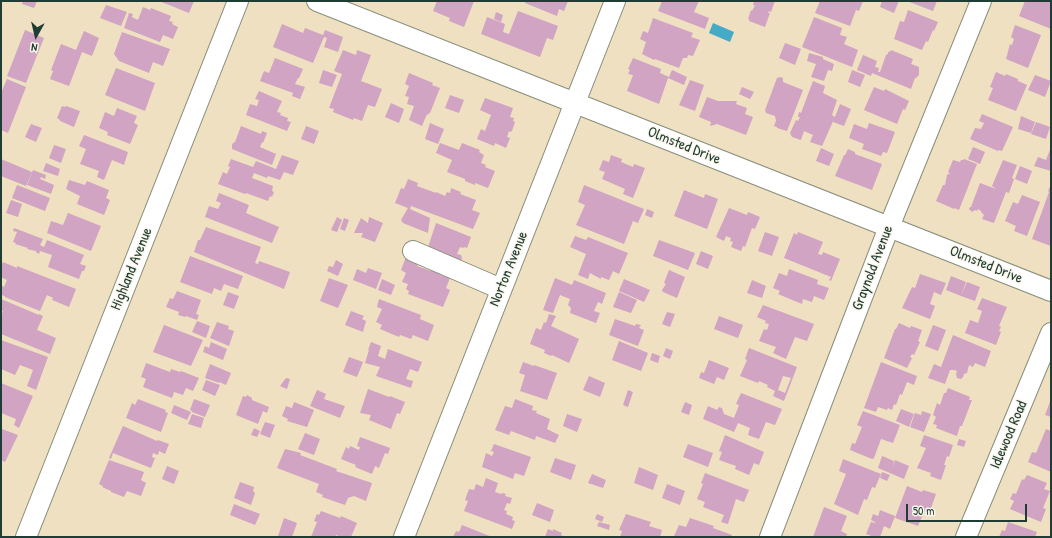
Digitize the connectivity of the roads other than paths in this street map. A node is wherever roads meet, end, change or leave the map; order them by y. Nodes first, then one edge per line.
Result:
1 (238, 1) edge
2 (318, 1) edge
3 (616, 1) edge
4 (981, 1) edge
5 (575, 102) junction
6 (889, 227) junction
7 (412, 251) dead end
8 (501, 289) junction
9 (1051, 291) edge
10 (1051, 334) edge
11 (26, 537) edge
12 (404, 537) edge
13 (770, 537) edge
14 (966, 537) edge

1 - 11 street, Highland Avenue
2 - 5 street, Olmsted Drive
3 - 5 street, Norton Avenue
4 - 6 street, Graynold Avenue
5 - 6 street, Olmsted Drive
5 - 8 street, Norton Avenue
6 - 9 street, Olmsted Drive
6 - 13 street, Graynold Avenue
7 - 8 street
8 - 12 street, Norton Avenue
10 - 14 street, Idlewood Road

